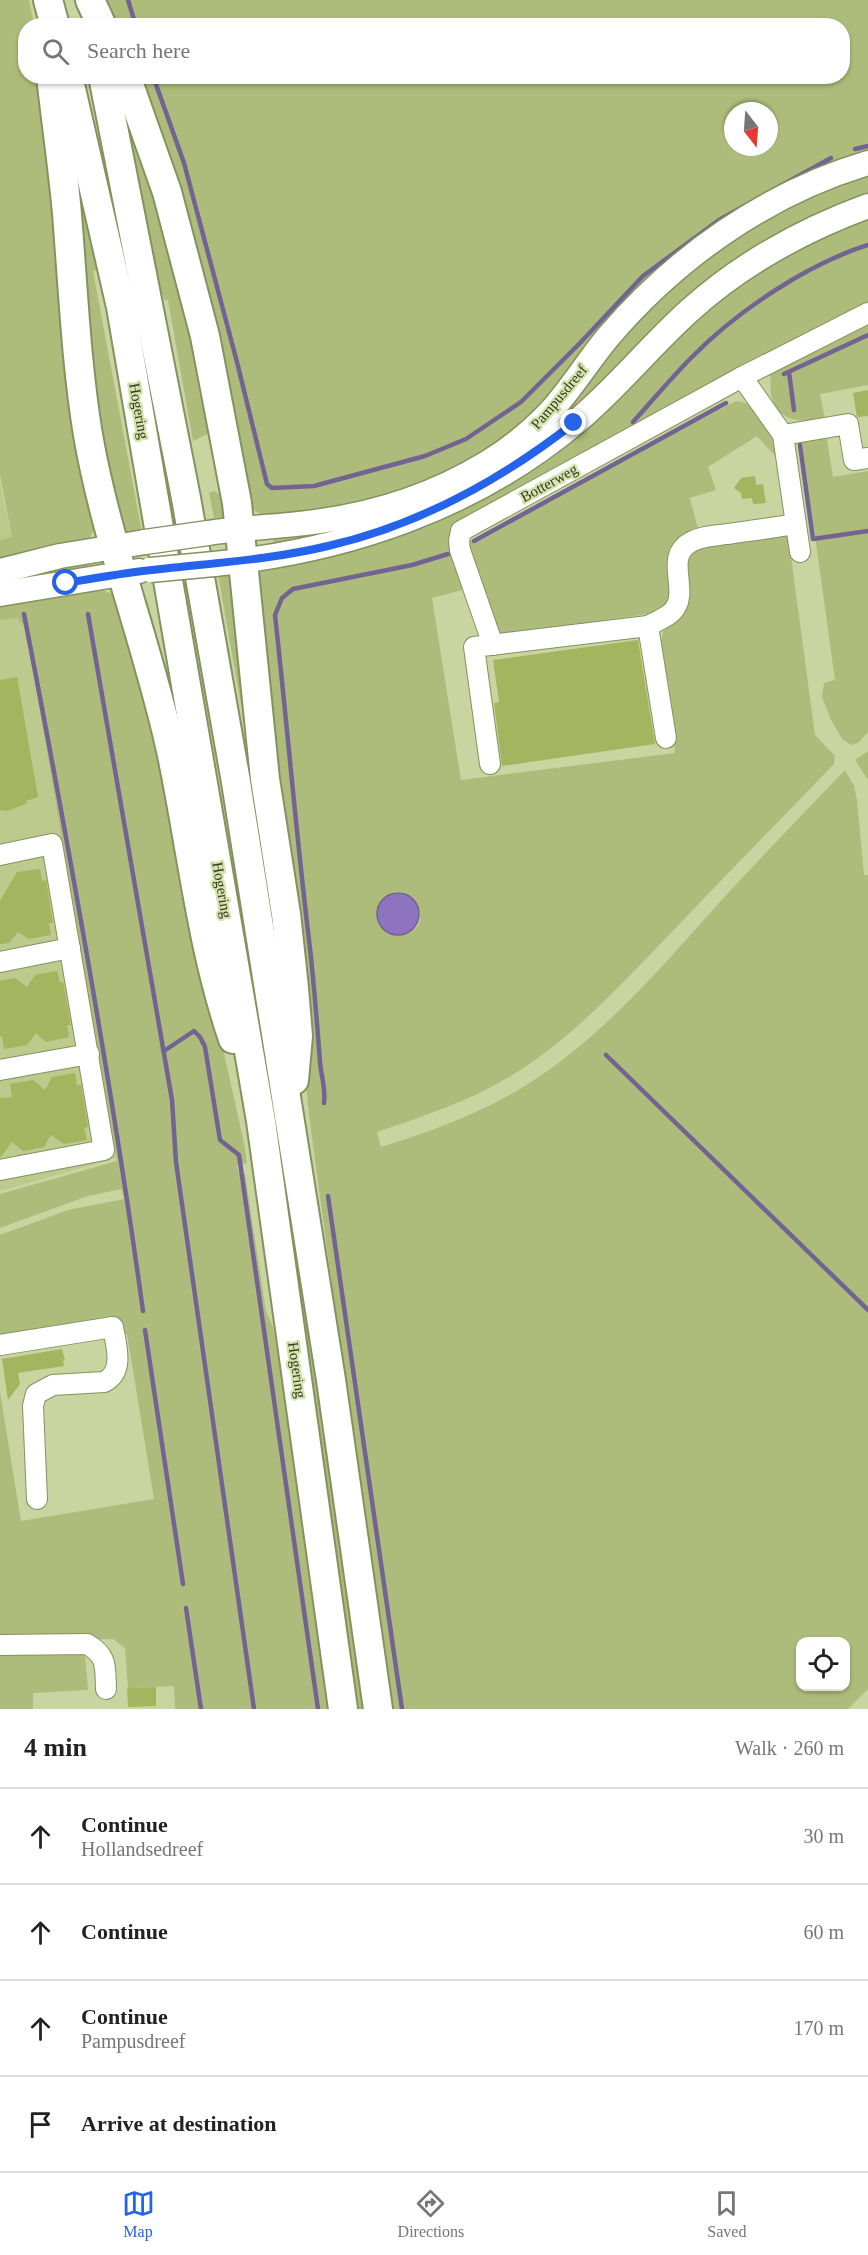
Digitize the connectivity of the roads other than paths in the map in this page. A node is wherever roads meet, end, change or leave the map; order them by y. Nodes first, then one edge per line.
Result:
1 (47, 0) edge
2 (88, 0) edge
3 (47, 18) edge
4 (53, 18) edge
5 (90, 18) edge
6 (98, 18) edge
7 (52, 84) edge
8 (70, 84) edge
9 (105, 84) edge
10 (129, 84) edge
11 (868, 163) edge
12 (868, 206) edge
13 (868, 314) edge
14 (742, 377) junction
15 (783, 435) junction
16 (868, 458) edge
17 (795, 524) junction
18 (239, 528) junction
19 (115, 546) junction
20 (800, 552) dead end
21 (243, 561) junction
22 (0, 571) edge
23 (122, 574) junction
24 (0, 594) edge
25 (648, 626) junction
26 (493, 645) junction
27 (666, 738) dead end
28 (489, 764) dead end
29 (0, 855) edge
30 (70, 948) junction
31 (0, 962) edge
32 (89, 1054) junction
33 (0, 1070) edge
34 (261, 1121) junction
35 (290, 1127) junction
36 (0, 1170) edge
37 (0, 1345) edge
38 (37, 1499) dead end
39 (0, 1645) edge
40 (106, 1689) dead end
41 (343, 1709) edge
42 (378, 1709) edge

1 - 3 highway
1 - 4 highway
2 - 5 highway
2 - 6 highway
7 - 19 highway
8 - 34 highway, Hogering
9 - 35 highway, Hogering
10 - 18 highway
11 - 18 main road, Pampusdreef
12 - 21 main road, Pampusdreef
13 - 14 street, Botterweg
14 - 15 street
14 - 26 street, Botterweg
15 - 16 street
15 - 17 street
17 - 20 street
17 - 25 street
18 - 19 main road, Pampusdreef, bridge
18 - 21 highway
19 - 22 main road, Pampusdreef
19 - 23 highway
21 - 23 main road, Pampusdreef, bridge
21 - 35 highway
23 - 24 main road, Pampusdreef
23 - 34 highway
25 - 26 street
25 - 27 street
26 - 28 street
29 - 30 street
30 - 31 street
30 - 32 street
32 - 33 street
32 - 36 street
34 - 41 highway, Hogering
35 - 42 highway, Hogering
37 - 38 street
39 - 40 street

